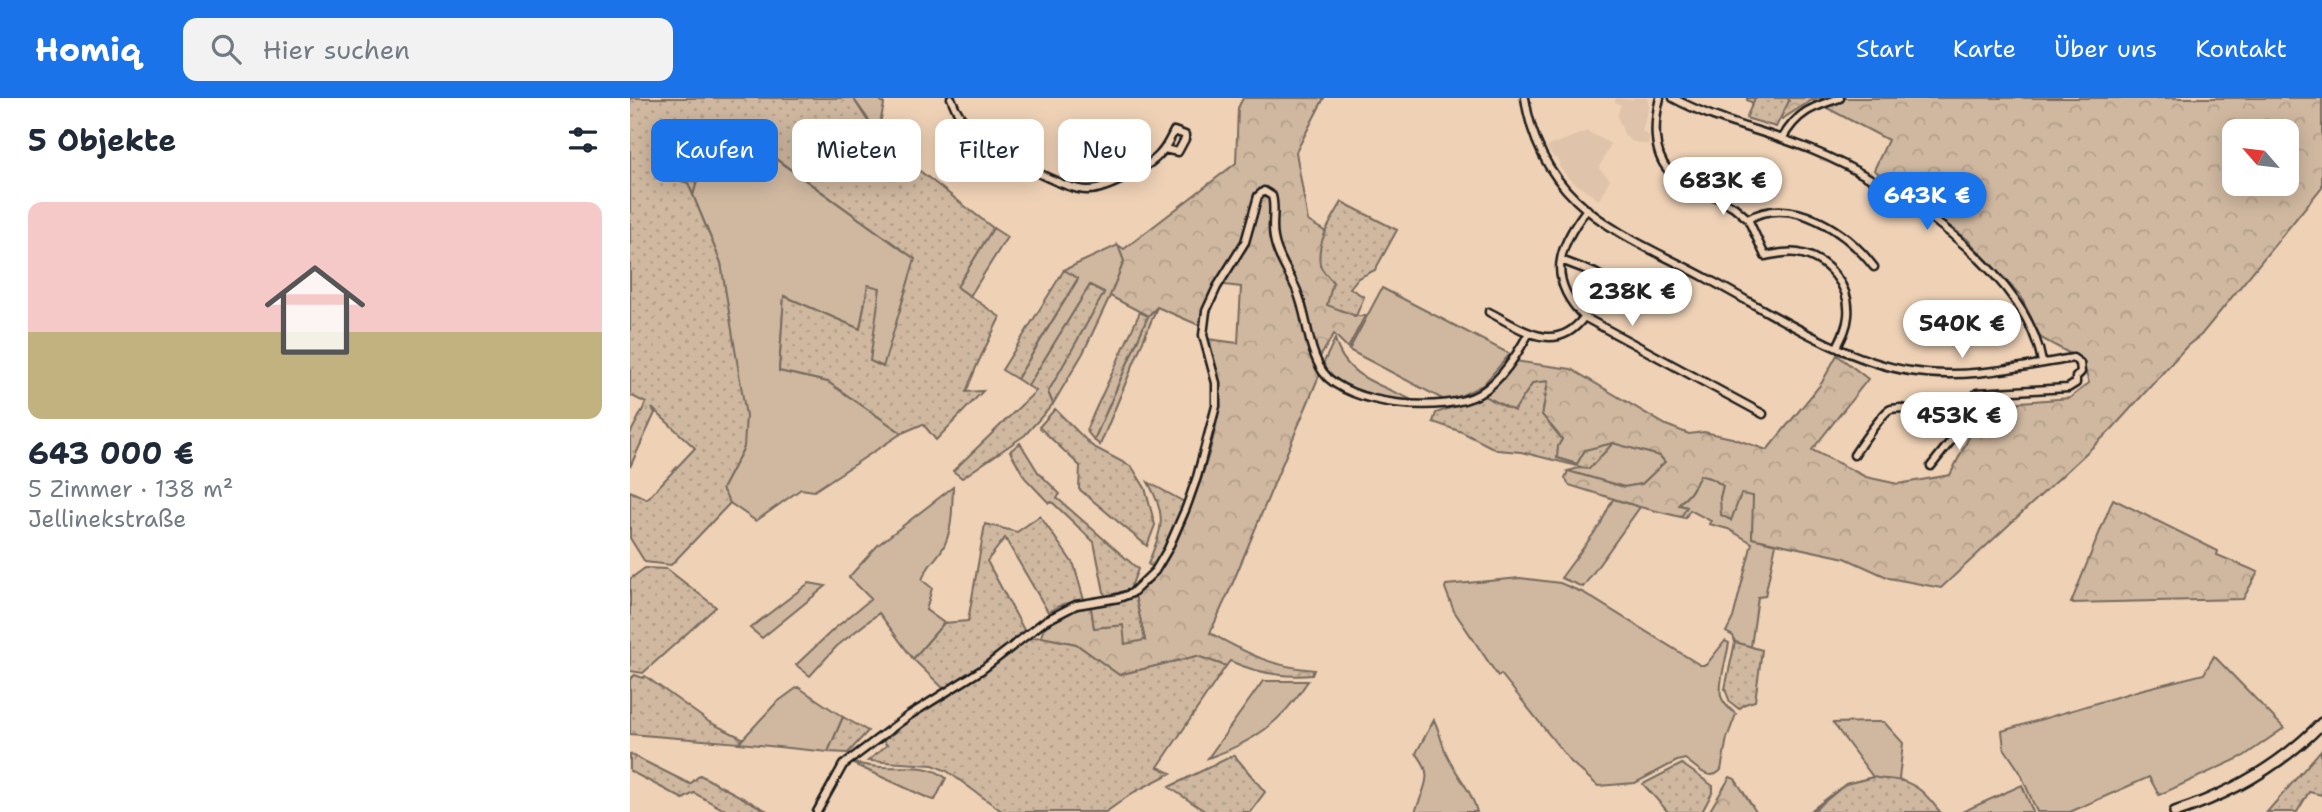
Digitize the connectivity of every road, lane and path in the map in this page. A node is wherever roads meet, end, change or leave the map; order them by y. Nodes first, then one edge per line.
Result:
1 (951, 98) edge
2 (1525, 98) edge
3 (1660, 98) edge
4 (1673, 98) edge
5 (1840, 98) edge
6 (1782, 139) junction
7 (1164, 149) dead end
8 (1587, 209) junction
9 (1748, 219) junction
10 (1561, 260) junction
11 (1874, 267) dead end
12 (1659, 300) dead end
13 (1489, 312) dead end
14 (1584, 317) junction
15 (1529, 333) junction
16 (1837, 347) junction
17 (2042, 362) junction
18 (1763, 414) dead end
19 (1961, 421) junction
20 (1854, 455) dead end
21 (1931, 466) dead end
22 (2322, 723) edge
23 (817, 812) edge
24 (2175, 812) edge

1 - 7 street
2 - 8 street
3 - 9 street
4 - 6 street
5 - 6 street
6 - 17 street
8 - 10 street
8 - 16 street
9 - 11 street
9 - 16 street
10 - 12 street
10 - 14 street
13 - 15 street
14 - 15 street
14 - 18 street
15 - 23 street
16 - 17 street
17 - 19 street
19 - 20 street
19 - 21 street
22 - 24 main road

